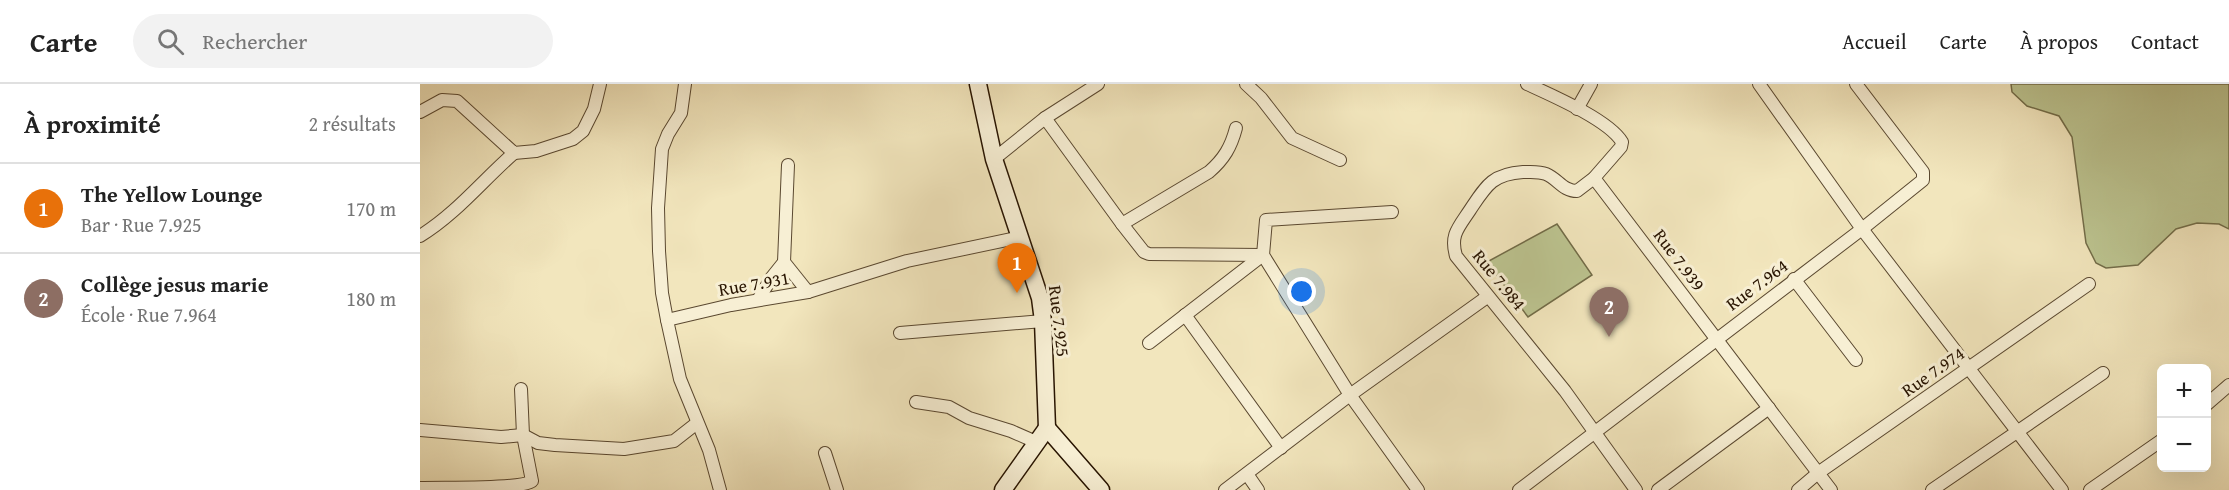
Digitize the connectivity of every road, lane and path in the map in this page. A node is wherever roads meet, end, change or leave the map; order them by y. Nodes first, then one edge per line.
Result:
1 (600, 84) edge
2 (685, 84) edge
3 (978, 84) edge
4 (1098, 84) edge
5 (1246, 84) edge
6 (1527, 84) edge
7 (1591, 84) edge
8 (1759, 84) edge
9 (1856, 84) edge
10 (1577, 109) junction
11 (420, 112) edge
12 (1045, 118) junction
13 (1236, 128) dead end
14 (514, 153) junction
15 (994, 159) junction
16 (1340, 160) dead end
17 (788, 165) dead end
18 (1594, 178) junction
19 (1392, 212) dead end
20 (1122, 224) junction
21 (1862, 229) junction
22 (420, 236) edge
23 (1021, 237) junction
24 (1263, 255) junction
25 (784, 262) junction
26 (1794, 279) junction
27 (2089, 284) dead end
28 (808, 292) junction
29 (1487, 297) junction
30 (758, 300) junction
31 (1185, 315) junction
32 (667, 320) junction
33 (1043, 321) junction
34 (900, 333) dead end
35 (1716, 339) junction
36 (1149, 343) dead end
37 (1856, 360) dead end
38 (1968, 369) junction
39 (2103, 373) dead end
40 (2229, 385) edge
41 (521, 389) dead end
42 (1350, 395) junction
43 (2211, 401) edge
44 (916, 402) dead end
45 (1769, 408) junction
46 (697, 423) junction
47 (1047, 428) junction
48 (420, 430) edge
49 (2017, 431) junction
50 (1594, 432) junction
51 (523, 435) junction
52 (1036, 442) junction
53 (2157, 444) edge
54 (1281, 448) junction
55 (825, 453) dead end
56 (1818, 473) junction
57 (1246, 474) junction
58 (420, 488) edge
59 (720, 490) edge
60 (837, 490) edge
61 (1003, 490) edge
62 (1101, 490) edge
63 (1225, 490) edge
64 (1258, 490) edge
65 (1418, 490) edge
66 (1519, 490) edge
67 (1635, 490) edge
68 (1658, 490) edge
69 (1797, 490) edge
70 (1831, 490) edge
71 (1932, 490) edge
72 (2062, 490) edge
73 (2090, 490) edge

1 - 14 street
2 - 32 street
3 - 15 street, Rue 7.925
4 - 12 street
5 - 16 street
6 - 10 street
7 - 10 street
8 - 21 street
9 - 21 street, Rue 7.964
10 - 18 street
11 - 14 street
12 - 15 street
12 - 20 street
13 - 20 street
14 - 22 street
15 - 23 street, Rue 7.925
17 - 25 street
18 - 29 street, Rue 7.984
18 - 35 street, Rue 7.939
19 - 24 street
20 - 24 street
21 - 26 street, Rue 7.964
21 - 38 street
23 - 28 street, Rue 7.931
23 - 33 street, Rue 7.925
24 - 31 street
24 - 42 street
25 - 28 street
25 - 30 street
26 - 35 street, Rue 7.964
26 - 37 street
27 - 38 street, Rue 7.974
28 - 30 street, Rue 7.931
29 - 42 street
29 - 50 street, Rue 7.984
30 - 32 street, Rue 7.931
31 - 36 street
31 - 54 street
32 - 46 street
33 - 34 street
33 - 47 street, Rue 7.925
35 - 45 street, Rue 7.939
35 - 50 street, Rue 7.964
38 - 49 street
38 - 56 street, Rue 7.974
39 - 49 street
40 - 43 street
41 - 51 street
42 - 54 street
42 - 65 street
44 - 52 street
45 - 56 street, Rue 7.939
45 - 68 street
46 - 51 street
46 - 59 street
47 - 52 street
47 - 62 street
48 - 51 street
49 - 71 street
49 - 72 street
50 - 66 street, Rue 7.964
50 - 67 street, Rue 7.984
51 - 58 street
52 - 61 street
53 - 73 street
54 - 57 street
55 - 60 street
56 - 69 street, Rue 7.974
56 - 70 street, Rue 7.939
57 - 63 street
57 - 64 street

